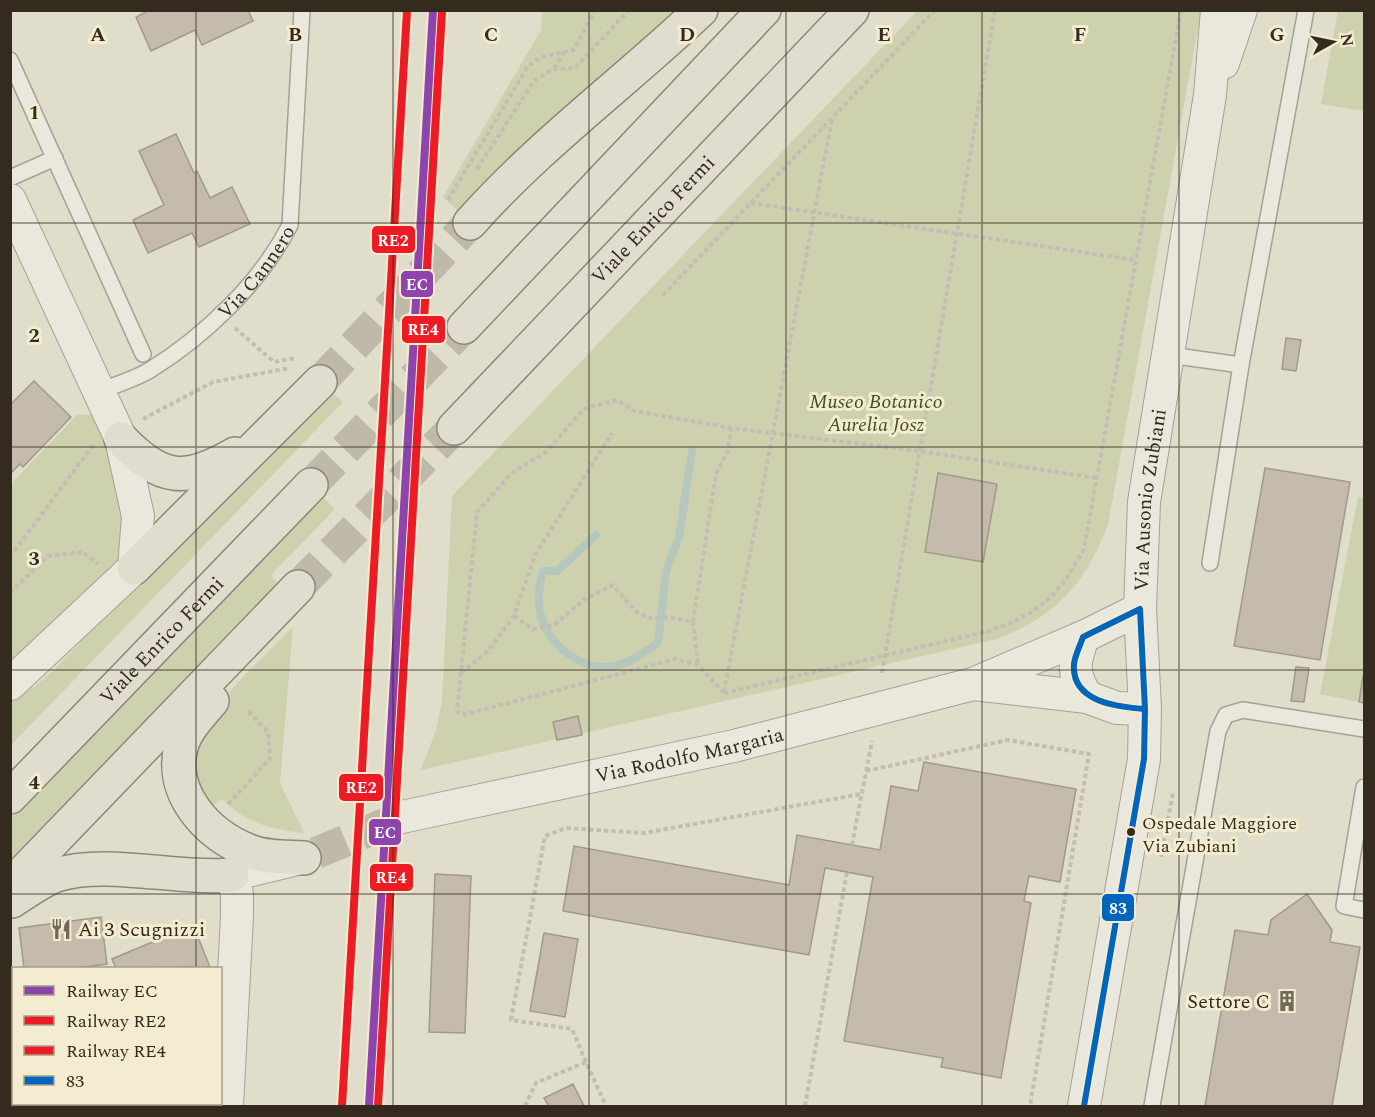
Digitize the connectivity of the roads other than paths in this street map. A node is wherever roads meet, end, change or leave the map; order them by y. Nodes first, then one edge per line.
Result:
1 (302, 10) edge
2 (700, 10) edge
3 (764, 10) edge
4 (852, 10) edge
5 (1217, 10) edge
6 (1241, 10) edge
7 (1306, 10) edge
8 (10, 60) edge
9 (1210, 95) junction
10 (56, 158) junction
11 (10, 178) edge
12 (10, 200) edge
13 (459, 211) tunnel mouth
14 (464, 327) tunnel mouth
15 (143, 354) dead end
16 (1169, 356) junction
17 (1241, 365) junction
18 (310, 372) tunnel mouth
19 (99, 391) junction
20 (454, 428) tunnel mouth
21 (118, 434) junction
22 (260, 440) junction
23 (311, 485) tunnel mouth
24 (1210, 563) dead end
25 (119, 569) junction
26 (1140, 609) junction
27 (1083, 637) junction
28 (10, 684) edge
29 (973, 684) junction
30 (1087, 697) junction
31 (1145, 710) junction
32 (1365, 729) edge
33 (1365, 787) edge
34 (10, 797) edge
35 (402, 817) tunnel mouth
36 (310, 856) joint
37 (232, 875) junction
38 (10, 886) edge
39 (10, 902) edge
40 (1365, 910) edge
41 (227, 1107) edge
42 (1084, 1107) edge
43 (1152, 1107) edge

1 - 19 lane, Via Cannero
2 - 13 main road
3 - 14 main road
4 - 20 main road, Viale Enrico Fermi
5 - 9 street, Via Ausonio Zubiani
6 - 9 street, Via Ausonio Zubiani
7 - 17 lane
8 - 10 lane
9 - 16 street, Via Ausonio Zubiani
10 - 11 lane
10 - 15 lane
12 - 19 street
16 - 17 lane
16 - 26 street, Via Ausonio Zubiani
17 - 24 lane
18 - 22 main road
19 - 21 street
21 - 22 main road
21 - 25 street
22 - 25 main road
23 - 34 main road, Viale Enrico Fermi
25 - 28 street
26 - 27 street, Via Rodolfo Margaria
26 - 31 street, Via Ausonio Zubiani
27 - 29 street, Via Rodolfo Margaria
27 - 30 street
29 - 30 street, Via Rodolfo Margaria
29 - 35 street, Via Rodolfo Margaria
30 - 31 street, Via Rodolfo Margaria
31 - 42 street, Via Ausonio Zubiani
32 - 43 lane
33 - 40 lane
36 - 37 street
36 - 38 main road
37 - 39 main road
37 - 41 street

